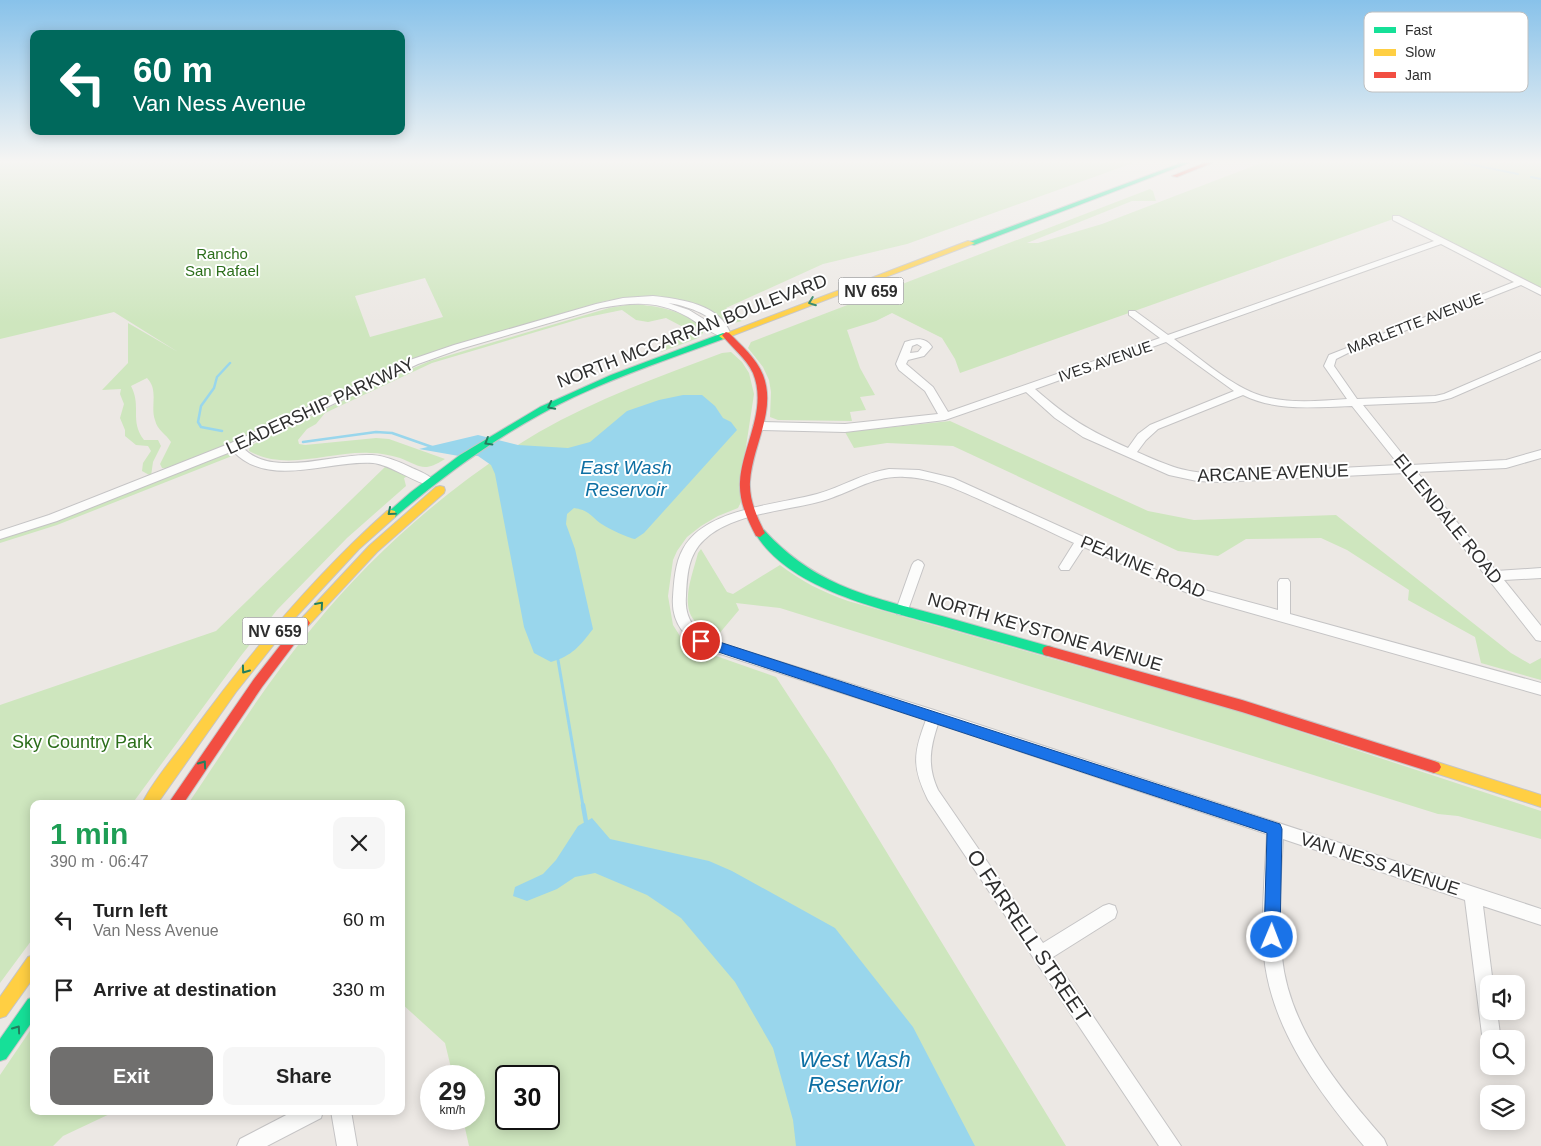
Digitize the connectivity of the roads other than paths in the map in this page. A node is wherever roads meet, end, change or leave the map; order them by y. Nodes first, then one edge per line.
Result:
1 (1054, 216) edge
2 (1396, 218) dead end
3 (1442, 242) junction
4 (1521, 282) junction
5 (1541, 292) edge
6 (1132, 312) dead end
7 (730, 339) junction
8 (1168, 339) junction
9 (1541, 355) edge
10 (906, 357) dead end
11 (1028, 388) junction
12 (1242, 392) junction
13 (1355, 403) junction
14 (559, 414) dead end
15 (945, 417) junction
16 (758, 426) junction
17 (235, 446) junction
18 (1130, 452) junction
19 (1541, 454) edge
20 (455, 463) junction
21 (1408, 469) junction
22 (429, 482) junction
23 (420, 507) junction
24 (751, 514) junction
25 (0, 534) edge
26 (1081, 541) junction
27 (918, 565) dead end
28 (1066, 567) dead end
29 (1541, 573) edge
30 (1493, 576) junction
31 (1284, 582) dead end
32 (902, 610) junction
33 (1284, 617) junction
34 (1541, 636) edge
35 (1541, 689) edge
36 (934, 716) junction
37 (152, 800) edge
38 (178, 800) edge
39 (1541, 801) edge
40 (1275, 829) junction
41 (1473, 895) junction
42 (1109, 912) dead end
43 (1541, 917) edge
44 (1041, 954) junction
45 (30, 969) edge
46 (0, 1010) edge
47 (30, 1011) edge
48 (1490, 1030) edge
49 (0, 1053) edge
50 (306, 1115) edge
51 (342, 1115) edge
52 (247, 1146) edge
53 (347, 1146) edge
54 (1171, 1146) edge
55 (1377, 1146) edge

1 - 7 main road, NORTH MCCARRAN BOULEVARD / NV 659
2 - 3 street
3 - 4 street
3 - 8 street, IVES AVENUE
4 - 5 street
4 - 13 street, MARLETTE AVENUE
6 - 8 street
7 - 14 main road, NORTH MCCARRAN BOULEVARD / NV 659
7 - 16 main road, NORTH KEYSTONE AVENUE
7 - 17 street, LEADERSHIP PARKWAY
7 -> 20 main road, NORTH MCCARRAN BOULEVARD / NV 659
8 - 11 street, IVES AVENUE
8 - 12 street
9 - 13 street
10 - 15 street
11 - 15 street, IVES AVENUE
11 - 18 street, ARCANE AVENUE
12 - 13 street
12 - 18 street
13 - 21 street, ELLENDALE ROAD
15 - 16 street, IVES AVENUE
16 - 24 main road, NORTH KEYSTONE AVENUE
17 - 22 street
17 - 25 street, LEADERSHIP PARKWAY
18 - 21 street, ARCANE AVENUE
19 - 21 street, ARCANE AVENUE
20 - 22 main road, NORTH MCCARRAN BOULEVARD / NV 659
20 - 23 main road, NV 659
21 - 30 street, ELLENDALE ROAD
22 - 23 main road
22 -> 37 main road, NORTH MCCARRAN BOULEVARD / NV 659
38 -> 23 main road, NV 659
24 - 26 street, PEAVINE ROAD
24 - 32 main road, NORTH KEYSTONE AVENUE
24 - 36 street, VAN NESS AVENUE
26 - 28 street
26 - 33 street, PEAVINE ROAD
27 - 32 street
29 - 30 street
30 - 34 street, ELLENDALE ROAD
31 - 33 street
32 - 39 main road, NORTH KEYSTONE AVENUE
33 - 35 street, PEAVINE ROAD
36 - 40 street, VAN NESS AVENUE
36 - 44 street, O FARRELL STREET
40 - 41 street, VAN NESS AVENUE
40 - 55 street
41 - 43 street, VAN NESS AVENUE
41 - 48 street
42 - 44 street
44 - 54 street, O FARRELL STREET
45 - 46 main road
49 -> 47 main road
50 - 52 street
51 - 53 street

